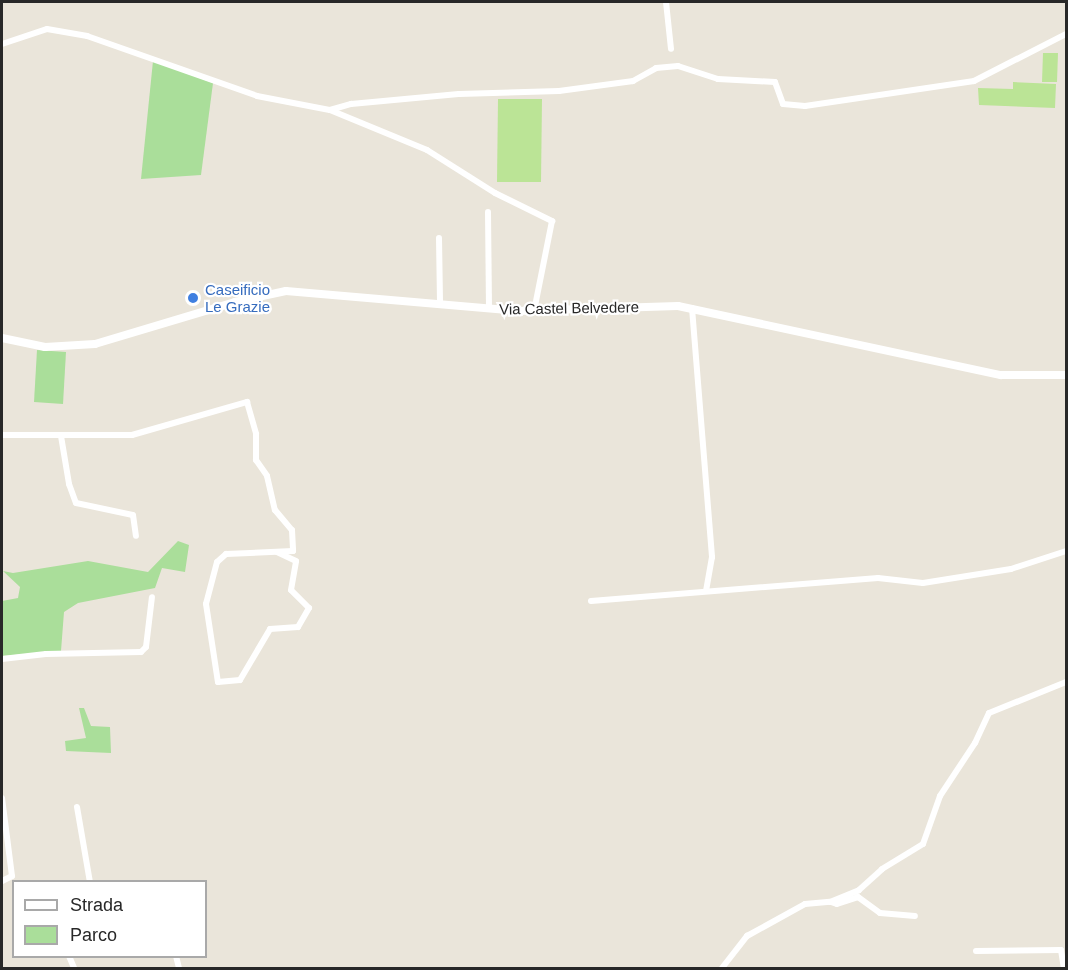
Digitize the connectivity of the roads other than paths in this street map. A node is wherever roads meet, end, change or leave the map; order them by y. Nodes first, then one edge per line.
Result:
1 (666, 2) edge
2 (1066, 34) edge
3 (2, 44) edge
4 (671, 49) dead end
5 (330, 110) junction
6 (488, 212) dead end
7 (439, 238) dead end
8 (440, 304) junction
9 (489, 308) junction
10 (692, 308) junction
11 (534, 310) junction
12 (2, 338) edge
13 (1066, 375) edge
14 (2, 435) edge
15 (61, 436) junction
16 (136, 537) dead end
17 (1066, 551) edge
18 (277, 552) junction
19 (706, 590) junction
20 (152, 597) dead end
21 (591, 601) dead end
22 (2, 659) edge
23 (1066, 682) edge
24 (2, 798) edge
25 (77, 807) dead end
26 (90, 880) edge
27 (2, 881) edge
28 (830, 902) junction
29 (915, 916) dead end
30 (976, 951) dead end
31 (722, 969) edge
32 (1064, 969) edge

1 - 4 street
2 - 5 street
3 - 5 street
5 - 11 street
6 - 9 street
7 - 8 street
8 - 9 street, Via Castel Belvedere
8 - 12 street, Via Castel Belvedere
9 - 11 street, Via Castel Belvedere
10 - 11 street, Via Castel Belvedere
10 - 13 street, Via Castel Belvedere
10 - 19 street
14 - 15 street
15 - 16 street
15 - 18 street
17 - 19 street
18 - 18 street
19 - 21 street
20 - 22 street
23 - 28 street
24 - 27 street
25 - 26 street
28 - 29 street
28 - 31 street
30 - 32 street

